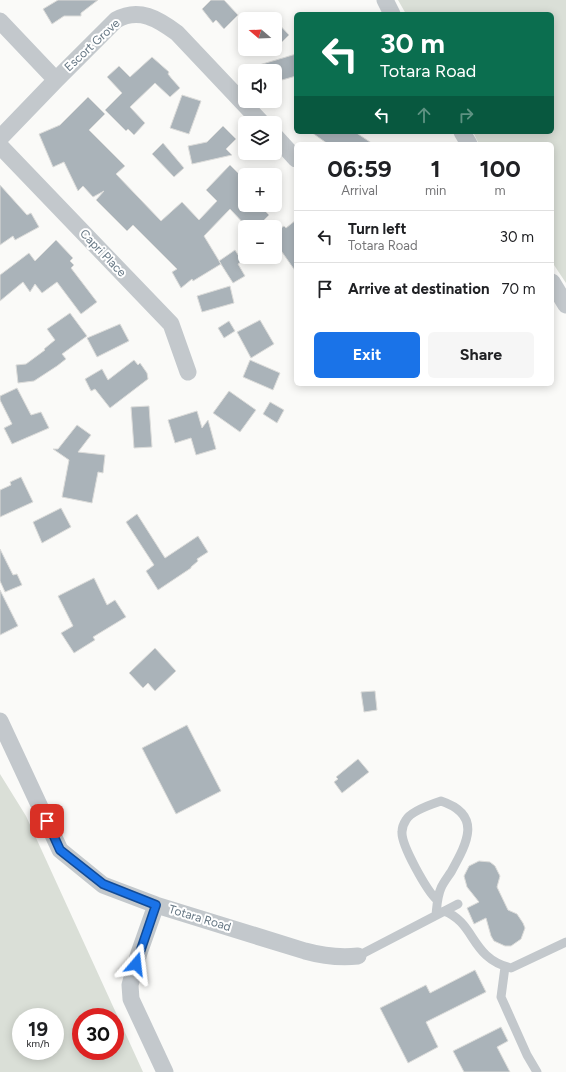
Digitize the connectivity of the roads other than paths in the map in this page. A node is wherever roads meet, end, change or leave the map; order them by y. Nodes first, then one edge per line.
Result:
1 (385, 0) edge
2 (127, 8) edge
3 (391, 12) edge
4 (0, 21) edge
5 (56, 80) junction
6 (255, 116) edge
7 (0, 138) edge
8 (282, 143) edge
9 (0, 146) edge
10 (294, 156) edge
11 (554, 285) edge
12 (566, 305) edge
13 (188, 372) dead end
14 (0, 721) edge
15 (437, 900) junction
16 (458, 904) dead end
17 (156, 905) junction
18 (440, 913) junction
19 (566, 942) edge
20 (358, 956) joint
21 (505, 966) junction
22 (165, 1072) edge
23 (537, 1072) edge

1 - 3 street
2 - 5 street, Escort Grove
2 - 6 street, Escort Grove
4 - 5 street
5 - 7 street, Escort Grove
8 - 10 street
9 - 13 street, Capri Place
11 - 12 street
14 - 17 street, Totara Road
15 - 15 lane
15 - 18 lane
16 - 18 lane, Totara Road
17 - 20 street, Totara Road
17 - 22 street
18 - 20 lane, Totara Road
18 - 21 lane
19 - 21 lane
21 - 23 lane

